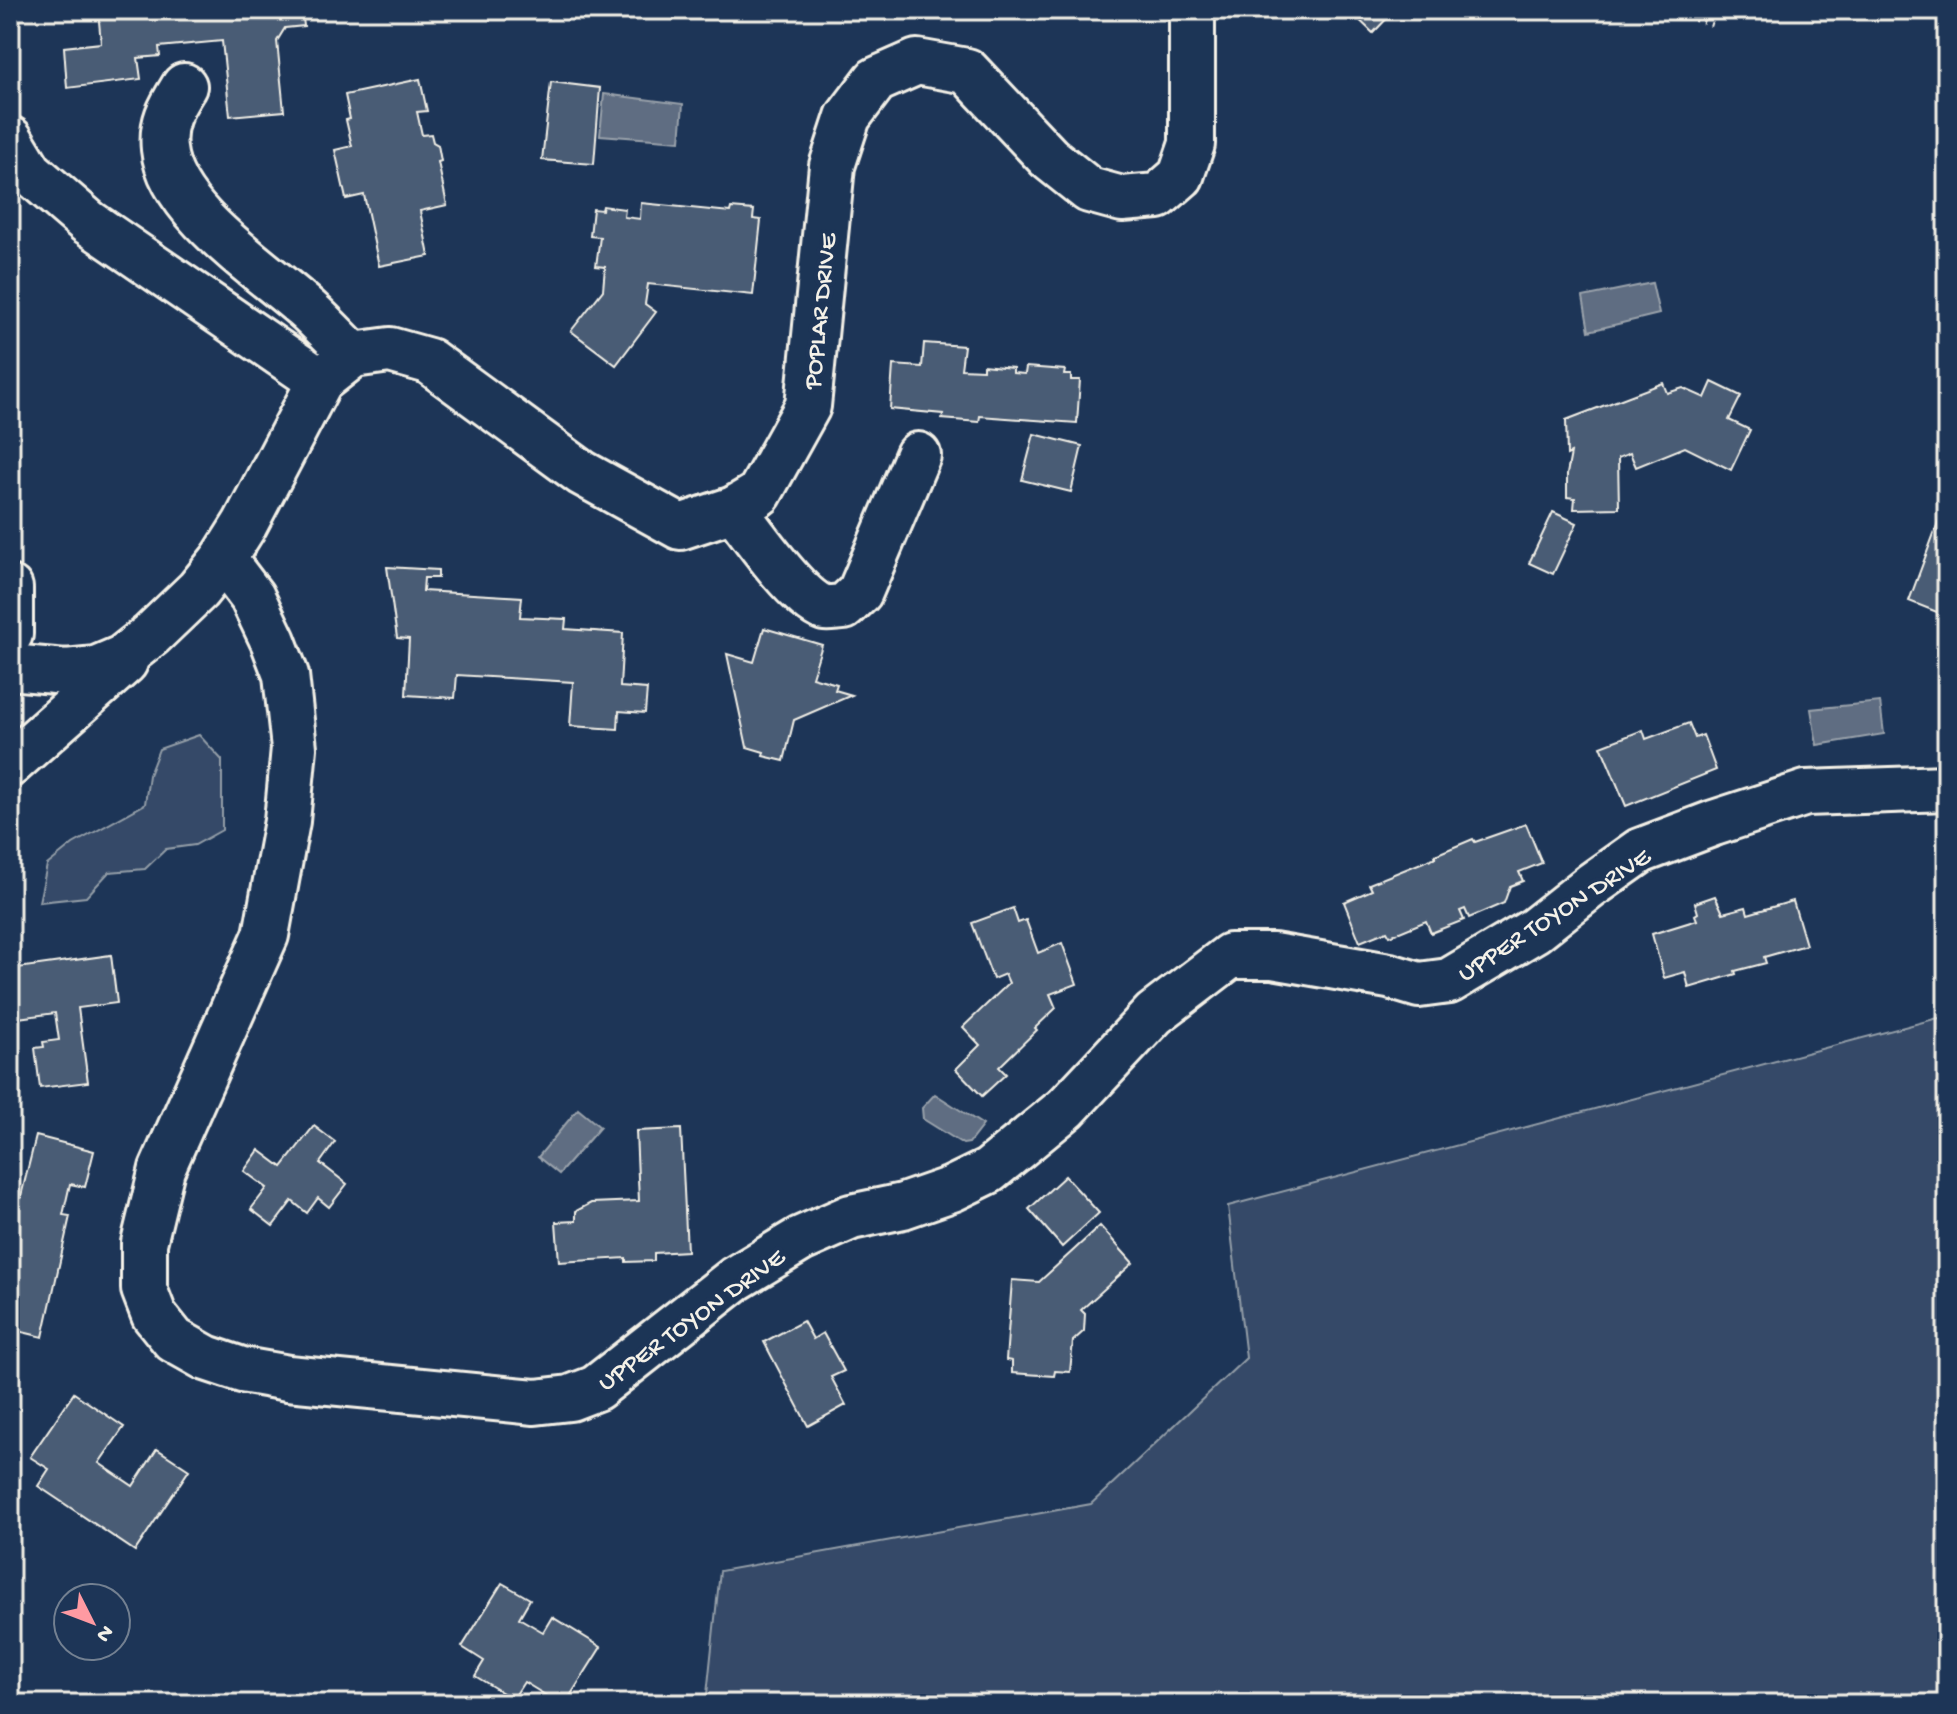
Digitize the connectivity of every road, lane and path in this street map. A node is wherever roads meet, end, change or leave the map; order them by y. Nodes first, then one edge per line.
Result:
1 (1192, 10) edge
2 (1664, 10) edge
3 (1716, 26) dead end
4 (184, 86) dead end
5 (10, 139) edge
6 (337, 368) junction
7 (918, 455) dead end
8 (734, 509) junction
9 (223, 559) junction
10 (10, 588) edge
11 (10, 634) edge
12 (151, 635) junction
13 (10, 667) edge
14 (10, 764) edge
15 (1947, 788) edge

1 - 8 street, POPLAR DRIVE
2 - 3 path
4 - 6 street
5 - 6 street
6 - 8 street, POPLAR DRIVE
6 - 9 street
7 - 8 street
9 - 12 street
9 - 15 street, UPPER TOYON DRIVE
10 - 11 street
12 - 13 street
12 - 14 street

